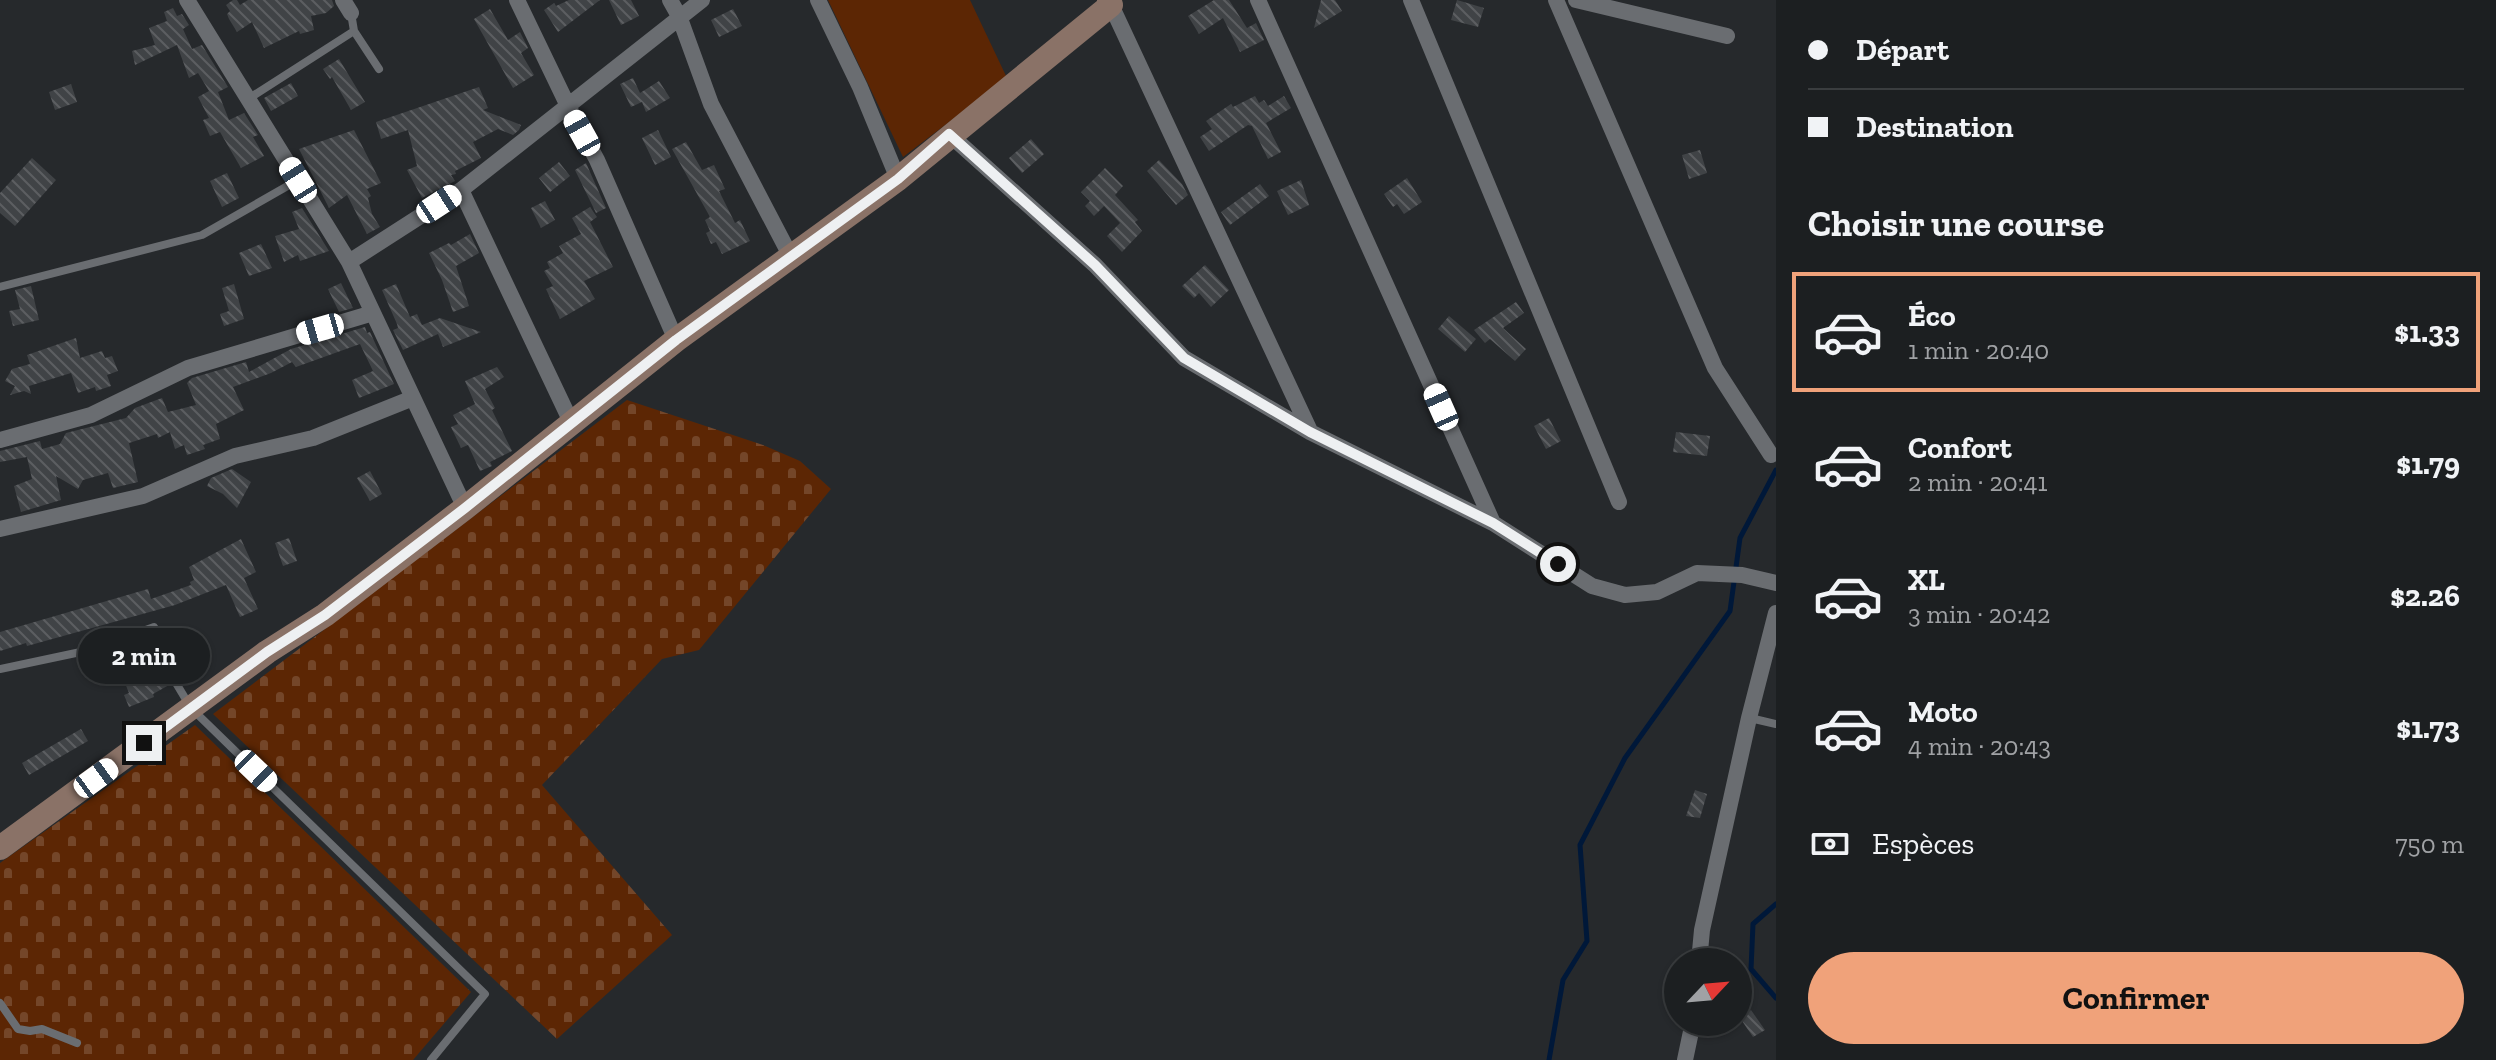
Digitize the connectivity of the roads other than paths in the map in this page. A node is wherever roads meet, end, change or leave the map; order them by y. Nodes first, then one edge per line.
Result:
1 (187, 0) edge
2 (517, 0) edge
3 (670, 0) edge
4 (702, 0) edge
5 (818, 0) edge
6 (1258, 0) edge
7 (1411, 0) edge
8 (1556, 0) edge
9 (1576, 0) edge
10 (1110, 2) edge
11 (347, 6) edge
12 (679, 16) junction
13 (354, 31) junction
14 (1727, 36) dead end
15 (379, 69) dead end
16 (248, 99) junction
17 (568, 106) junction
18 (949, 134) junction
19 (898, 179) junction
20 (298, 180) junction
21 (461, 190) junction
22 (791, 257) junction
23 (349, 262) junction
24 (0, 287) edge
25 (373, 313) junction
26 (676, 340) junction
27 (413, 398) junction
28 (572, 424) junction
29 (1310, 432) junction
30 (0, 440) edge
31 (1774, 455) edge
32 (1619, 502) dead end
33 (465, 508) junction
34 (1493, 523) junction
35 (0, 529) edge
36 (1776, 583) edge
37 (1776, 613) edge
38 (0, 669) edge
39 (191, 708) junction
40 (1749, 718) junction
41 (1776, 724) edge
42 (0, 848) edge
43 (1700, 948) edge
44 (0, 1003) edge
45 (1690, 1036) edge
46 (77, 1043) dead end
47 (431, 1060) edge
48 (1685, 1060) edge

1 - 16 street
2 - 17 street
3 - 12 street
4 - 12 street
5 - 19 street
6 - 34 street
7 - 32 street
8 - 31 street
9 - 14 street
10 - 18 street
10 - 29 street
11 - 13 lane
12 - 17 street
12 - 22 street
13 - 15 lane
13 - 16 lane
16 - 20 street
17 - 21 street
17 - 26 street
18 - 19 street
18 - 29 street
19 - 22 street
20 - 23 street
20 - 24 lane
21 - 23 street
21 - 28 street
22 - 26 street
23 - 25 street
25 - 27 street
25 - 30 street
26 - 28 street
27 - 33 street
27 - 35 street
28 - 33 street
29 - 34 street
33 - 39 street
34 - 36 street
37 - 40 street
38 - 39 lane
39 - 42 street
39 - 47 lane
40 - 41 lane
40 - 43 street
44 - 46 lane
45 - 48 street

